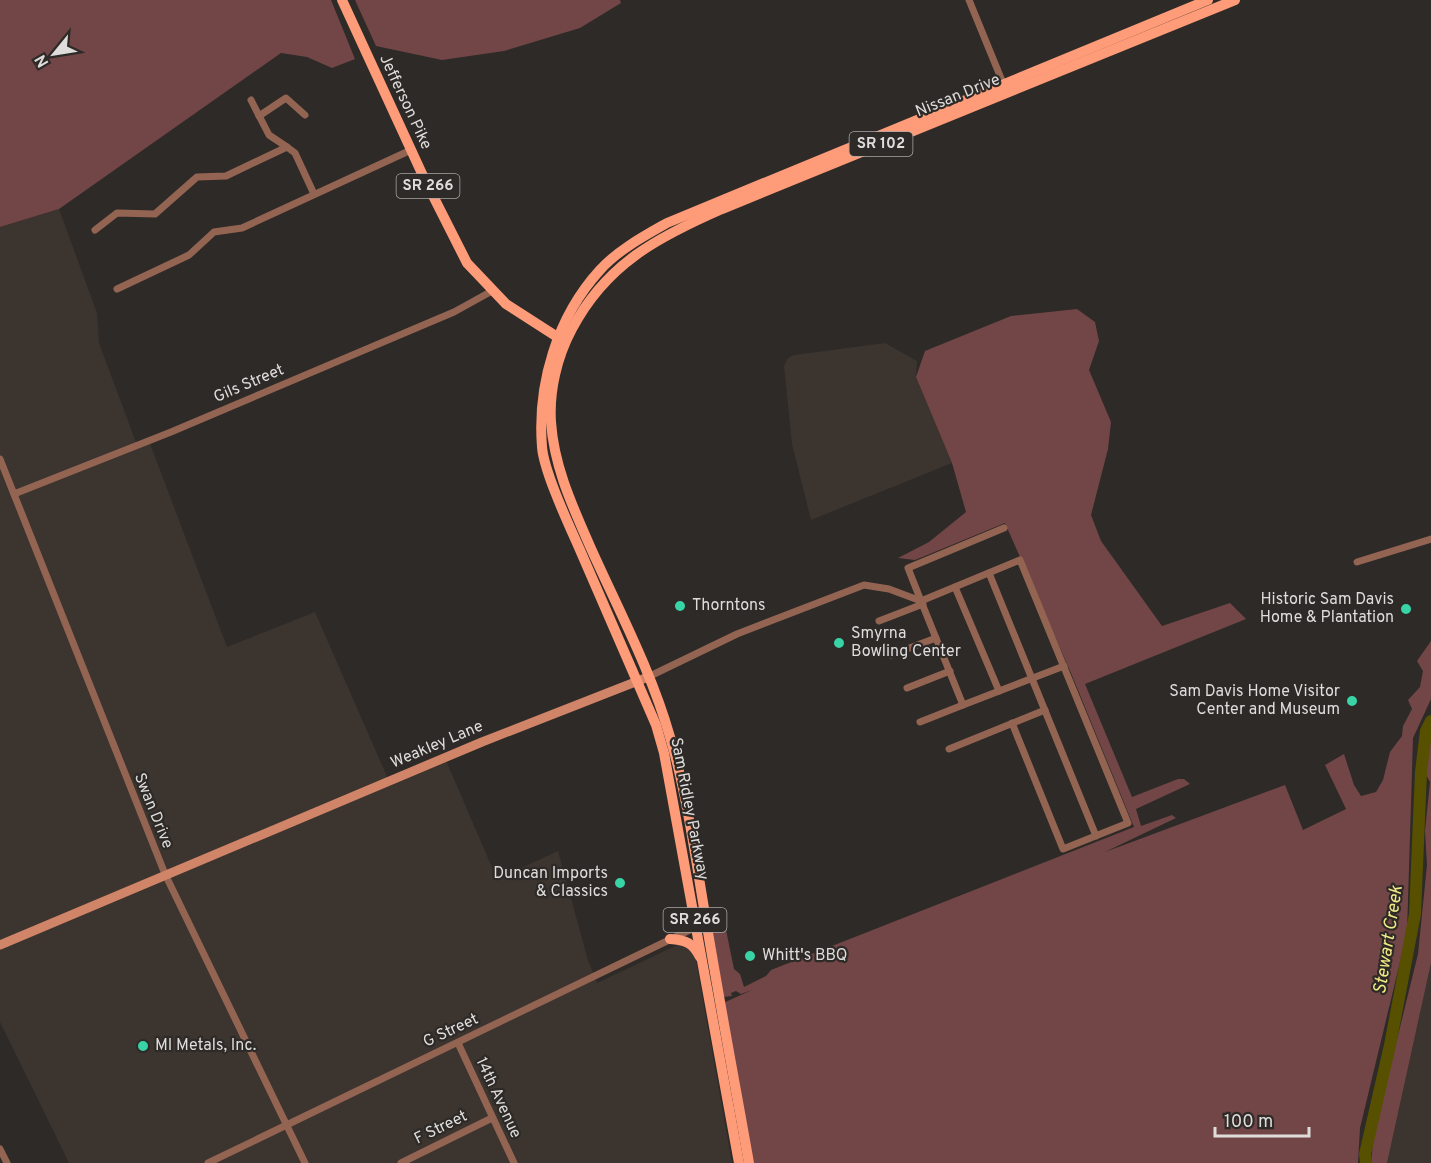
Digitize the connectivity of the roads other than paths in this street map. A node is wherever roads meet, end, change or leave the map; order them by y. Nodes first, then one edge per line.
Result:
1 (342, 0) edge
2 (969, 0) edge
3 (1208, 0) edge
4 (1235, 0) edge
5 (1005, 88) junction
6 (251, 100) dead end
7 (304, 115) dead end
8 (259, 116) junction
9 (287, 147) junction
10 (411, 150) junction
11 (314, 194) junction
12 (95, 230) dead end
13 (117, 289) dead end
14 (492, 291) junction
15 (562, 340) junction
16 (0, 459) edge
17 (14, 494) junction
18 (1005, 528) dead end
19 (1431, 538) edge
20 (1357, 562) dead end
21 (989, 573) junction
22 (955, 587) junction
23 (922, 602) junction
24 (879, 621) dead end
25 (936, 638) junction
26 (891, 655) dead end
27 (1064, 666) junction
28 (950, 671) junction
29 (643, 679) junction
30 (1031, 679) junction
31 (907, 688) dead end
32 (999, 691) junction
33 (963, 705) junction
34 (1045, 710) junction
35 (920, 722) dead end
36 (1012, 723) junction
37 (949, 749) dead end
38 (1096, 836) junction
39 (165, 874) junction
40 (701, 926) junction
41 (670, 939) junction
42 (0, 945) edge
43 (703, 962) junction
44 (458, 1043) junction
45 (492, 1118) junction
46 (286, 1124) junction
47 (0, 1149) edge
48 (7, 1163) edge
49 (208, 1163) edge
50 (305, 1163) edge
51 (401, 1163) edge
52 (514, 1163) edge
53 (739, 1163) edge
54 (749, 1163) edge

1 - 10 main road, Jefferson Pike / SR 266
2 - 5 street
3 - 5 main road, Nissan Drive / SR 102
4 - 5 main road, Nissan Drive / SR 102
5 - 15 main road, Nissan Drive / SR 102
6 - 8 street
7 - 8 street
8 - 9 street
9 - 11 street
9 - 12 street
10 - 11 street
10 - 14 main road, Jefferson Pike / SR 266
11 - 13 street
14 - 15 main road, Jefferson Pike / SR 266
14 - 17 street, Gils Street
15 - 29 main road, Sam Ridley Parkway / SR 266
16 - 17 street, Swan Drive
17 - 39 street, Swan Drive
18 - 23 street
19 - 20 street
21 - 22 street
21 - 27 street
21 - 30 street
22 - 23 street
22 - 32 street
23 - 24 street
23 - 25 street
23 - 29 street, Weakley Lane
25 - 26 street
25 - 28 street
27 - 30 street
27 - 38 street
28 - 31 street
28 - 33 street
29 - 39 main road, Weakley Lane
29 - 40 main road, Sam Ridley Parkway / SR 266
30 - 32 street
30 - 34 street
32 - 33 street
33 - 35 street
34 - 36 street
34 - 38 street
36 - 37 street
36 - 38 street
39 - 42 main road, Weakley Lane
39 - 46 street, Swan Drive
40 - 41 street, G Street
40 - 43 main road, Sam Ridley Parkway / SR 266
40 - 54 main road, Sam Ridley Parkway / SR 266
41 - 43 main road
41 - 44 street, G Street
43 - 53 main road, Sam Ridley Parkway / SR 266
44 - 45 street, 14th Avenue
44 - 46 street, G Street
45 - 51 street, F Street
45 - 52 street, 14th Avenue
46 - 49 street, G Street
46 - 50 street, Swan Drive
47 - 48 street

